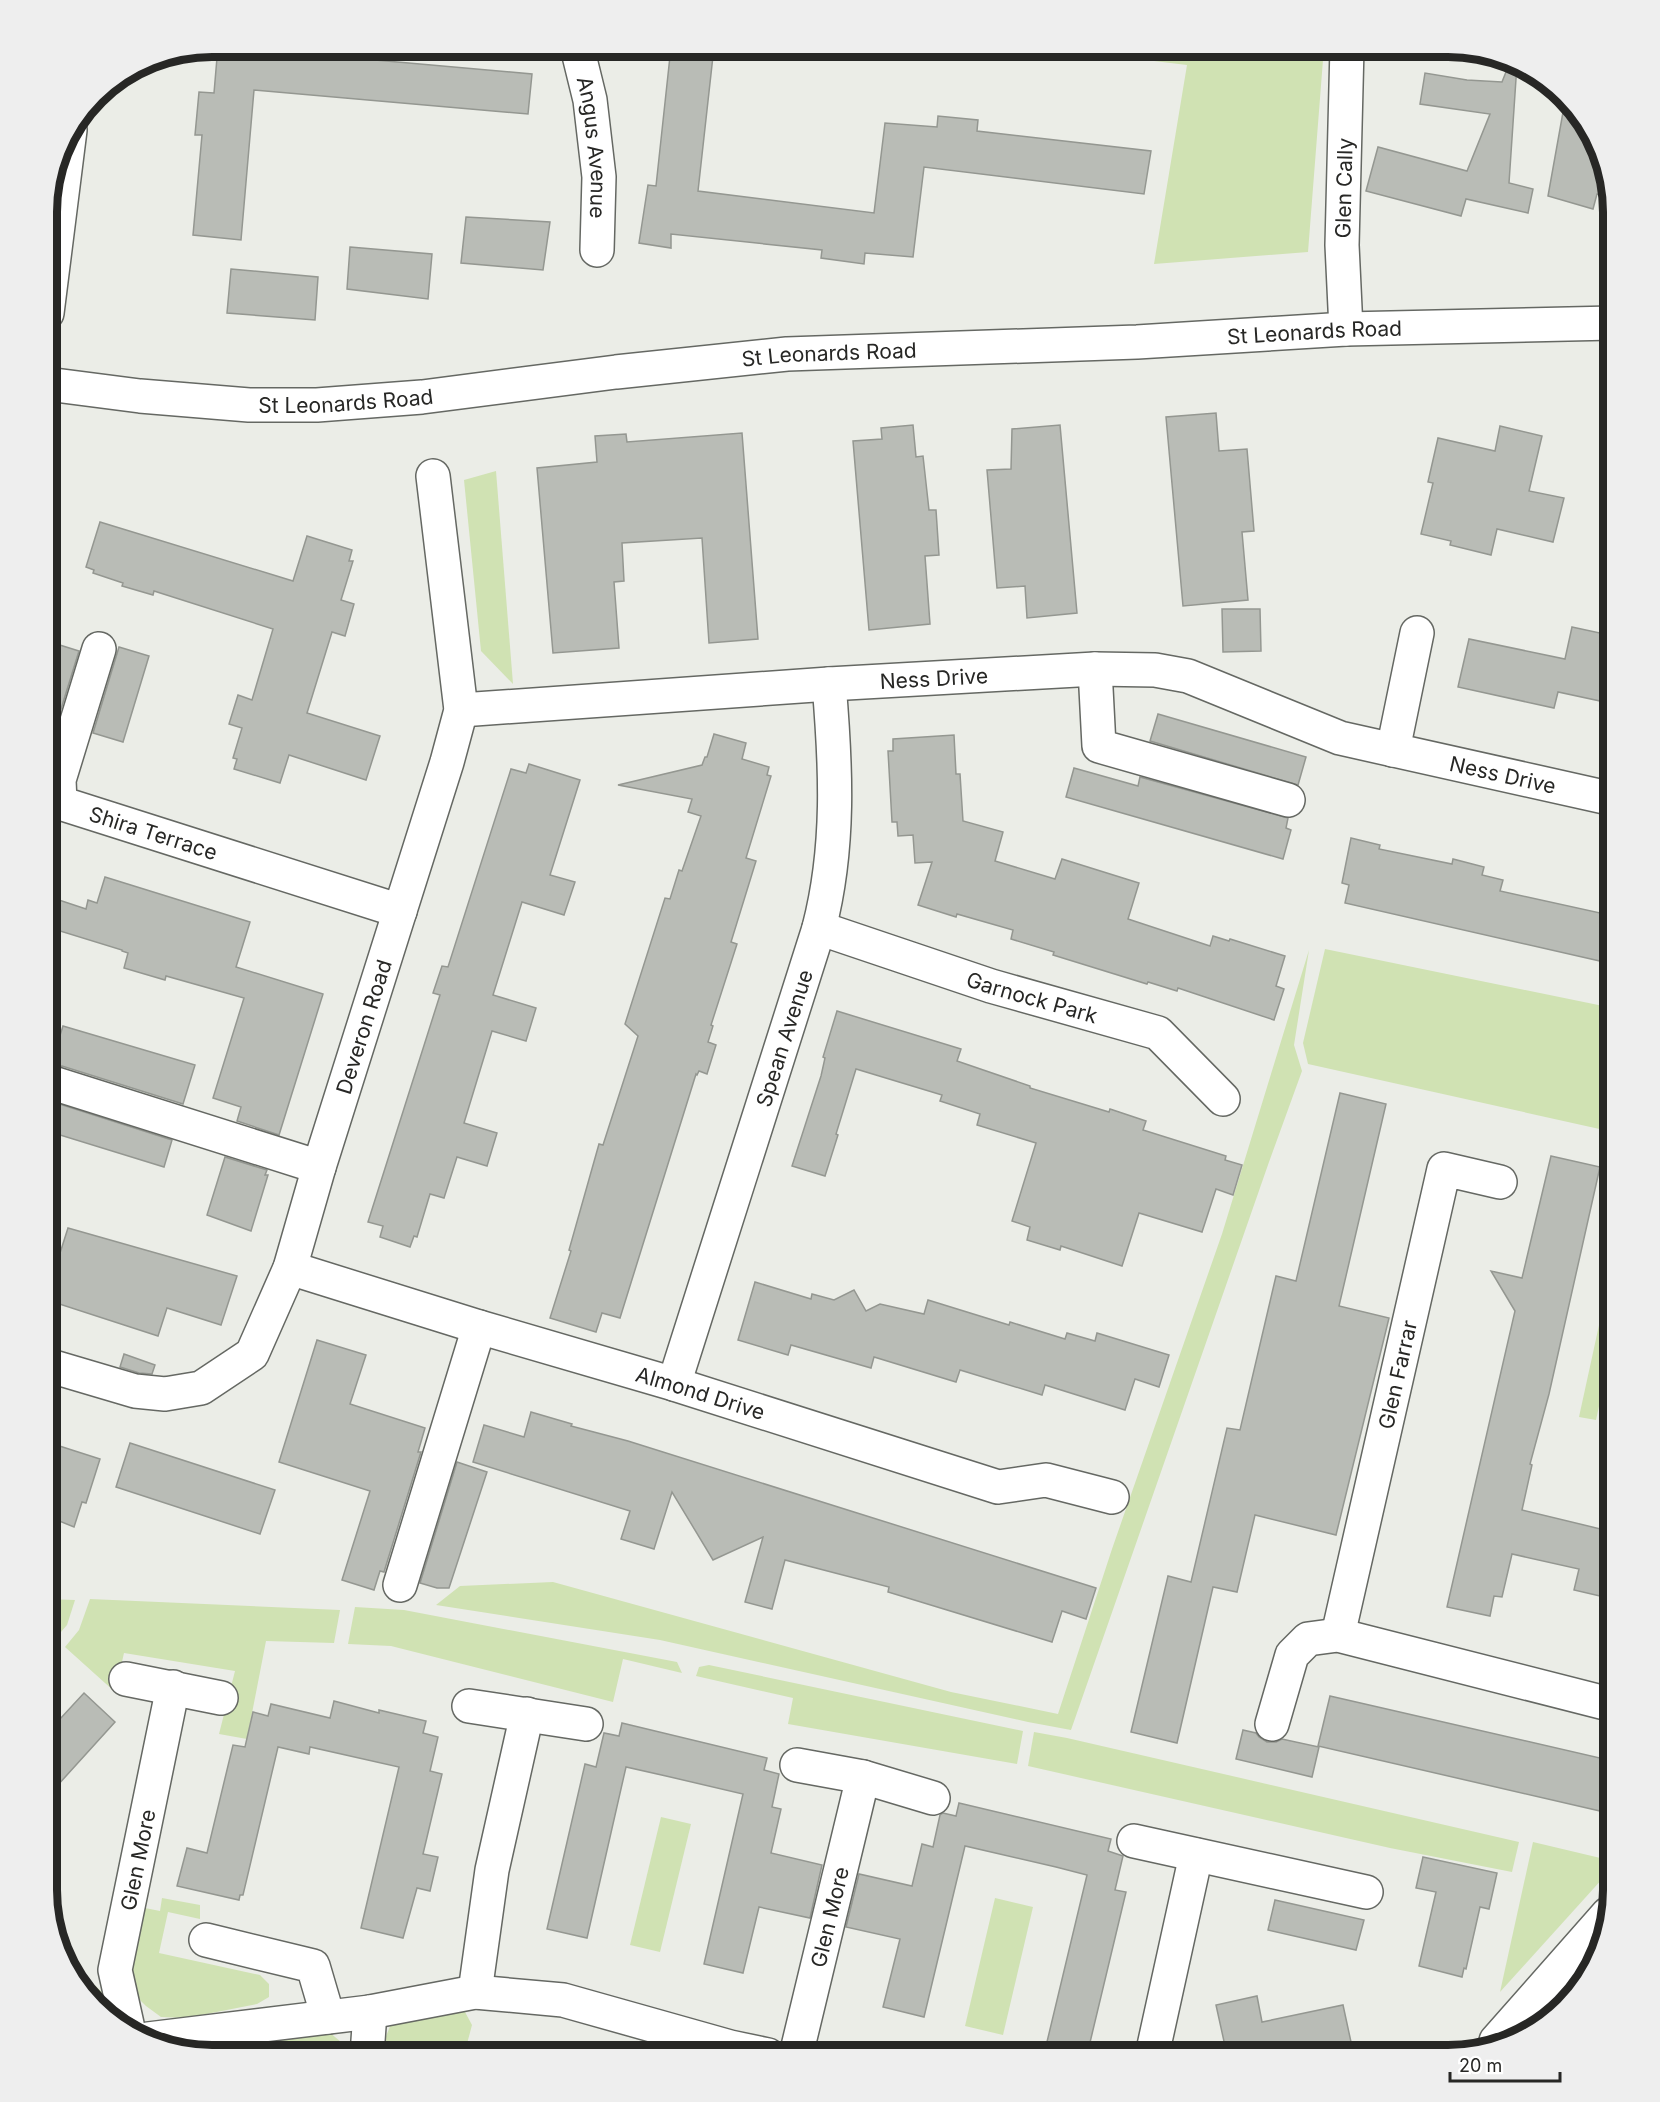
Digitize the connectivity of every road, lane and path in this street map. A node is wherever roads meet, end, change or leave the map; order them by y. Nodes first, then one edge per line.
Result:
1 (580, 57) edge
2 (1347, 57) edge
3 (66, 160) edge
4 (57, 233) edge
5 (597, 250) dead end
6 (1603, 323) edge
7 (1347, 329) junction
8 (57, 385) edge
9 (433, 476) dead end
10 (1417, 633) dead end
11 (99, 649) dead end
12 (1095, 669) junction
13 (829, 684) junction
14 (461, 710) junction
15 (1393, 750) junction
16 (1603, 797) edge
17 (1288, 800) dead end
18 (400, 911) junction
19 (819, 928) junction
20 (57, 1084) edge
21 (1223, 1099) dead end
22 (319, 1167) junction
23 (1500, 1182) dead end
24 (290, 1268) junction
25 (479, 1327) junction
26 (57, 1368) edge
27 (674, 1384) junction
28 (1112, 1497) dead end
29 (400, 1585) dead end
30 (1338, 1635) junction
31 (126, 1679) dead end
32 (173, 1687) junction
33 (221, 1698) dead end
34 (1603, 1702) edge
35 (469, 1706) dead end
36 (527, 1714) junction
37 (586, 1724) dead end
38 (1272, 1724) dead end
39 (797, 1764) dead end
40 (863, 1777) junction
41 (933, 1798) dead end
42 (1134, 1841) dead end
43 (1196, 1855) junction
44 (1366, 1892) dead end
45 (1599, 1924) edge
46 (206, 1940) dead end
47 (475, 1992) junction
48 (370, 2012) junction
49 (328, 2017) junction
50 (126, 2019) edge
51 (1500, 2036) edge
52 (164, 2037) edge
53 (368, 2045) edge
54 (709, 2045) edge
55 (798, 2045) edge
56 (1154, 2045) edge

1 - 5 street, Angus Avenue
2 - 7 street, Glen Cally
3 - 4 street
6 - 7 street, St Leonards Road
7 - 8 street, St Leonards Road
9 - 14 street, Deveron Road
10 - 15 street
11 - 18 street, Shira Terrace
12 - 13 street, Ness Drive
12 - 15 street, Ness Drive
12 - 17 street
13 - 14 street, Ness Drive
13 - 19 street, Spean Avenue
14 - 18 street, Deveron Road
15 - 16 street, Ness Drive
18 - 22 street, Deveron Road
19 - 21 street, Garnock Park
19 - 27 street, Spean Avenue
20 - 22 street
22 - 24 street, Deveron Road
23 - 30 street, Glen Farrar
24 - 25 street, Almond Drive
24 - 26 street, Deveron Road
25 - 27 street, Almond Drive
25 - 29 street
27 - 28 street, Almond Drive
30 - 34 street
30 - 38 street
31 - 32 street
32 - 33 street
32 - 50 street, Glen More
35 - 36 street
36 - 37 street
36 - 47 street
39 - 40 street
40 - 41 street
40 - 55 street, Glen More
42 - 43 street
43 - 44 street
43 - 56 street
45 - 51 street
46 - 49 street
47 - 48 street
47 - 54 street
48 - 49 street
48 - 53 street
49 - 52 street

